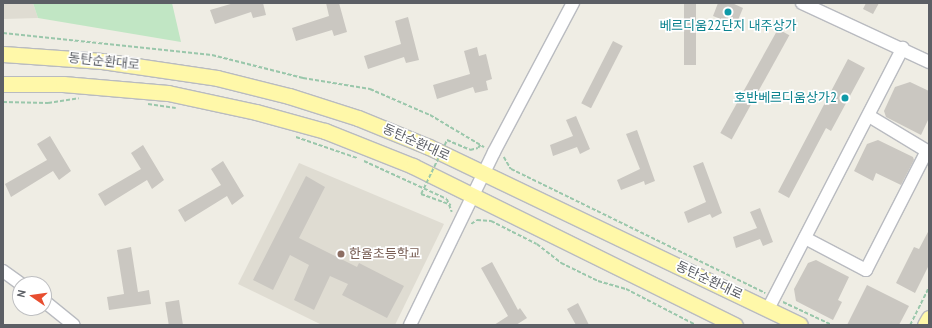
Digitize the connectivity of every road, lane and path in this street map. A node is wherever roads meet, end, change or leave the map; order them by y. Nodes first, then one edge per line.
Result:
1 (573, 3) edge
2 (802, 3) edge
3 (3, 33) edge
4 (903, 48) junction
5 (3, 54) edge
6 (929, 62) edge
7 (3, 84) edge
8 (80, 98) dead end
9 (3, 102) edge
10 (141, 103) dead end
11 (177, 108) dead end
12 (869, 116) junction
13 (292, 135) dead end
14 (504, 157) dead end
15 (483, 174) junction
16 (472, 196) junction
17 (452, 205) junction
18 (451, 215) dead end
19 (471, 225) dead end
20 (805, 238) junction
21 (3, 271) edge
22 (12, 278) edge
23 (929, 287) edge
24 (771, 303) junction
25 (52, 307) edge
26 (929, 318) edge
27 (74, 325) edge
28 (410, 325) edge
29 (696, 325) edge
30 (735, 325) edge
31 (800, 325) edge
32 (832, 325) edge
33 (910, 325) edge
34 (925, 325) edge
35 (928, 325) edge

1 - 15 street
2 - 4 street
3 - 17 path, bridge
4 - 6 street
4 - 12 street
5 - 15 main road, 동탄순환대로
7 - 16 main road, 동탄순환대로
8 - 9 path
10 - 11 path
12 - 20 street
12 - 20 street
13 - 17 path
14 - 24 path
15 - 16 street
15 - 24 main road, 동탄순환대로
16 - 28 street
16 - 30 main road, 동탄순환대로
17 - 18 path
19 - 29 path
20 - 24 street
21 - 22 street
23 - 33 path
24 - 31 main road, 동탄순환대로
24 - 32 path
25 - 27 street
26 - 34 main road
26 - 35 main road

